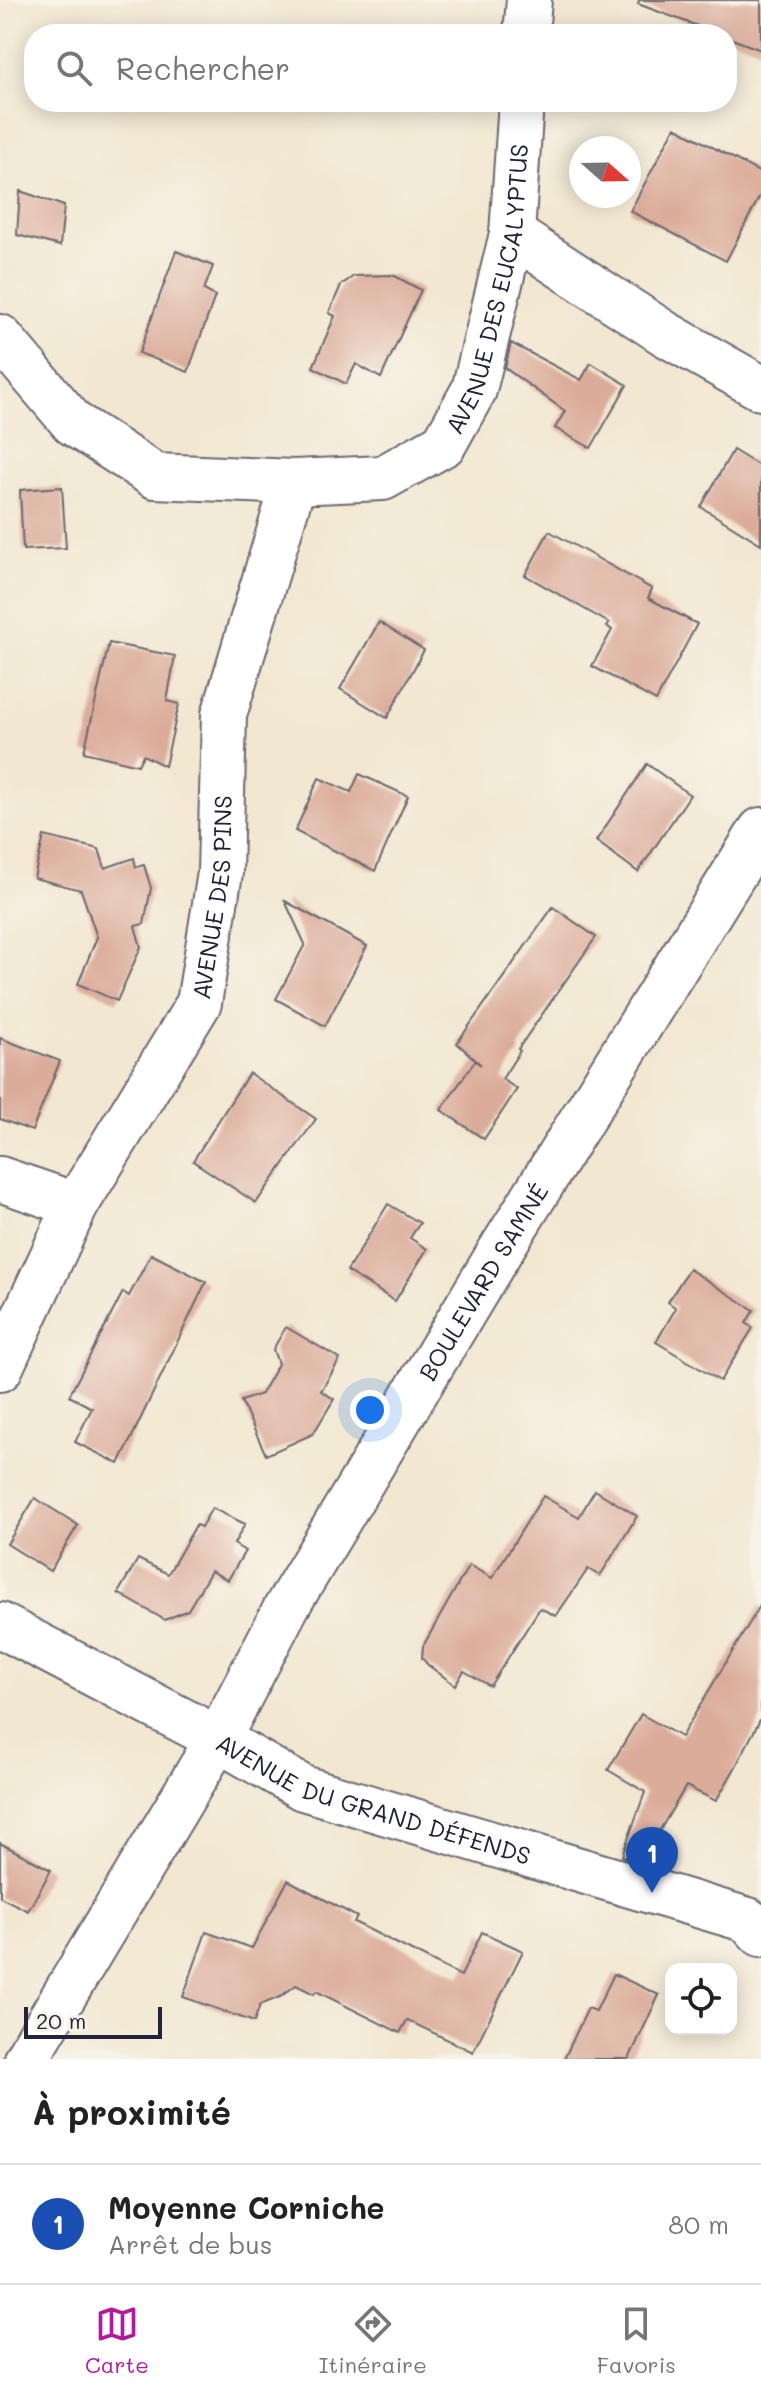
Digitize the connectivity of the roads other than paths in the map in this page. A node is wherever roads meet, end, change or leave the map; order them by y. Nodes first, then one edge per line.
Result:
1 (529, 0) edge
2 (527, 24) edge
3 (520, 112) edge
4 (512, 234) junction
5 (0, 337) edge
6 (761, 388) edge
7 (294, 482) junction
8 (761, 830) edge
9 (0, 1179) edge
10 (76, 1205) junction
11 (0, 1369) edge
12 (0, 1625) edge
13 (218, 1739) junction
14 (757, 1919) edge
15 (26, 2059) edge

1 - 2 street
3 - 4 street, AVENUE DES EUCALYPTUS
4 - 6 street
4 - 7 street, AVENUE DES EUCALYPTUS
5 - 7 street, AVENUE DES EUCALYPTUS
7 - 10 street, AVENUE DES PINS
8 - 13 street, BOULEVARD SAMNÉ
9 - 10 street
10 - 11 street, AVENUE DES PINS
12 - 13 street, AVENUE DU GRAND DÉFENDS
13 - 14 street, AVENUE DU GRAND DÉFENDS
13 - 15 street, BOULEVARD SAMNÉ

